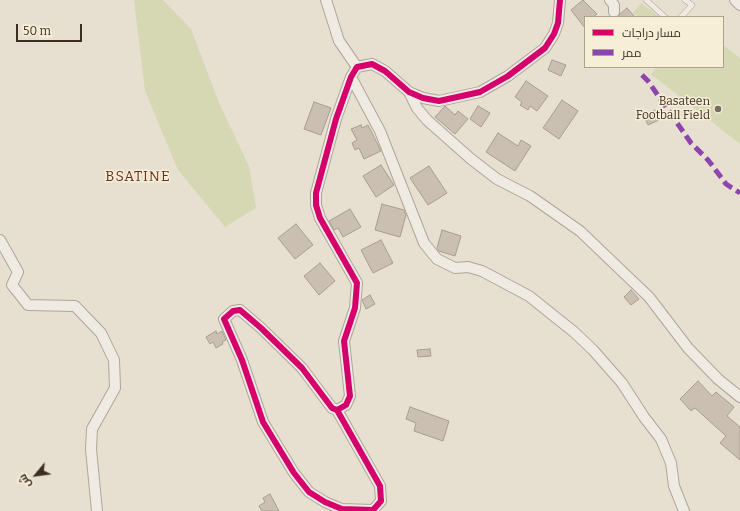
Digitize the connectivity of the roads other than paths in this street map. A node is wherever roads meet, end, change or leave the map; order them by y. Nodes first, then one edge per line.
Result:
1 (326, 0) edge
2 (560, 0) edge
3 (610, 0) edge
4 (646, 0) edge
5 (685, 0) edge
6 (735, 0) edge
7 (740, 4) edge
8 (614, 12) dead end
9 (664, 16) edge
10 (682, 16) edge
11 (357, 67) junction
12 (351, 77) junction
13 (409, 92) junction
14 (0, 240) edge
15 (740, 397) edge
16 (337, 410) junction
17 (97, 511) edge
18 (684, 511) edge

1 - 11 street
2 - 13 street
3 - 8 street
4 - 9 lane
5 - 10 lane
6 - 7 street
11 - 12 street
11 - 13 street
12 - 16 street
12 - 18 street
13 - 15 street
14 - 17 street
16 - 16 street

